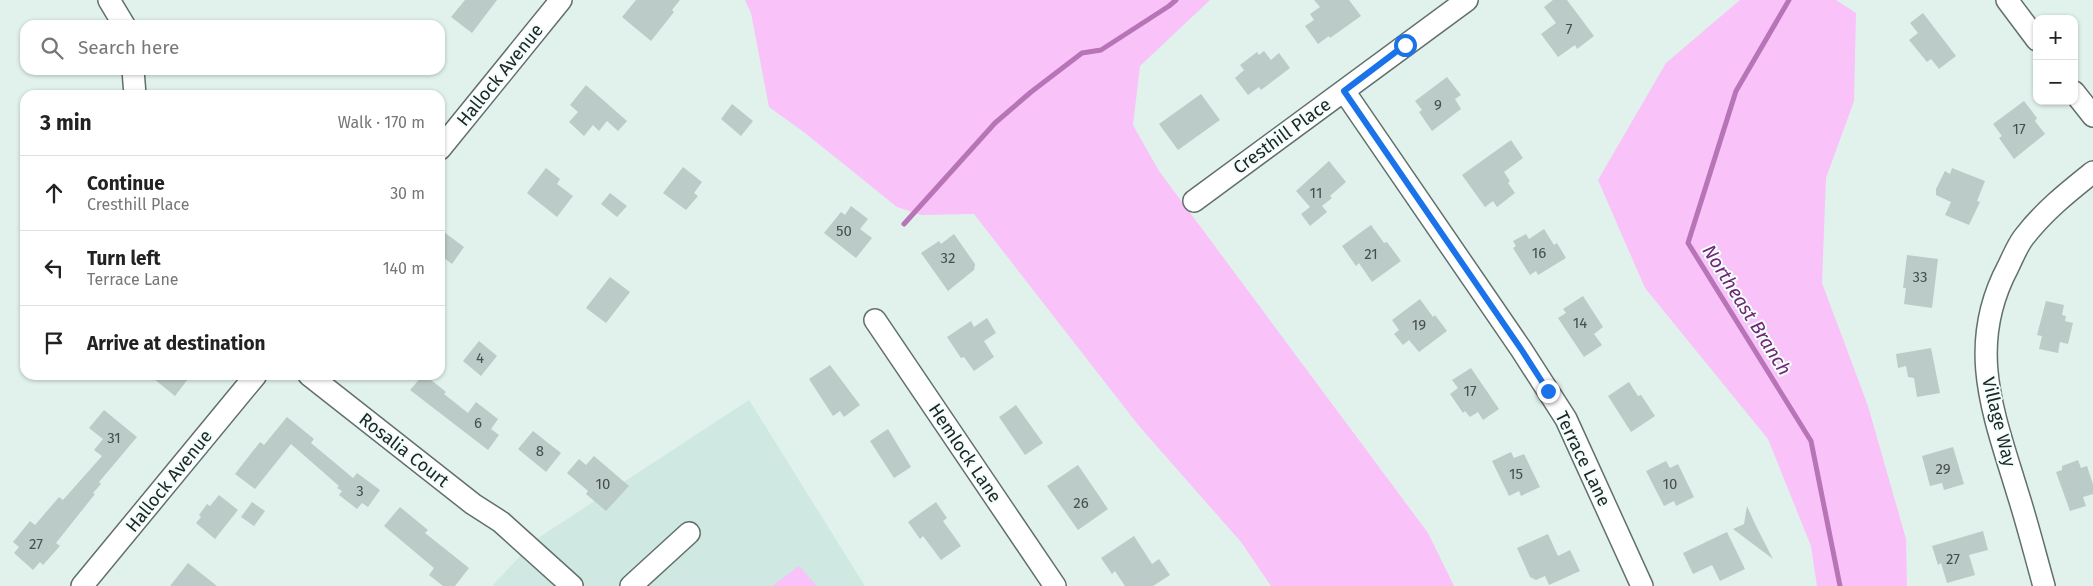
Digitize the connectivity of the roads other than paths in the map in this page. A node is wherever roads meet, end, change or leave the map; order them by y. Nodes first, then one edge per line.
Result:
1 (109, 0) edge
2 (561, 0) edge
3 (1467, 0) edge
4 (2007, 0) edge
5 (121, 20) edge
6 (2033, 35) edge
7 (133, 75) edge
8 (135, 90) edge
9 (1344, 91) junction
10 (2078, 97) edge
11 (2093, 116) edge
12 (445, 143) edge
13 (2093, 172) edge
14 (1194, 201) dead end
15 (875, 320) dead end
16 (252, 380) edge
17 (315, 380) edge
18 (689, 533) dead end
19 (82, 586) edge
20 (572, 586) edge
21 (631, 586) edge
22 (1054, 586) edge
23 (1642, 586) edge
24 (2044, 586) edge

1 - 5 street
2 - 12 street, Hallock Avenue
3 - 9 street, Cresthill Place
4 - 6 street
7 - 8 street
9 - 14 street, Cresthill Place
9 - 23 street, Terrace Lane
10 - 11 street
13 - 24 street, Village Way
15 - 22 street, Hemlock Lane
16 - 19 street, Hallock Avenue
17 - 20 street, Rosalia Court
18 - 21 street

